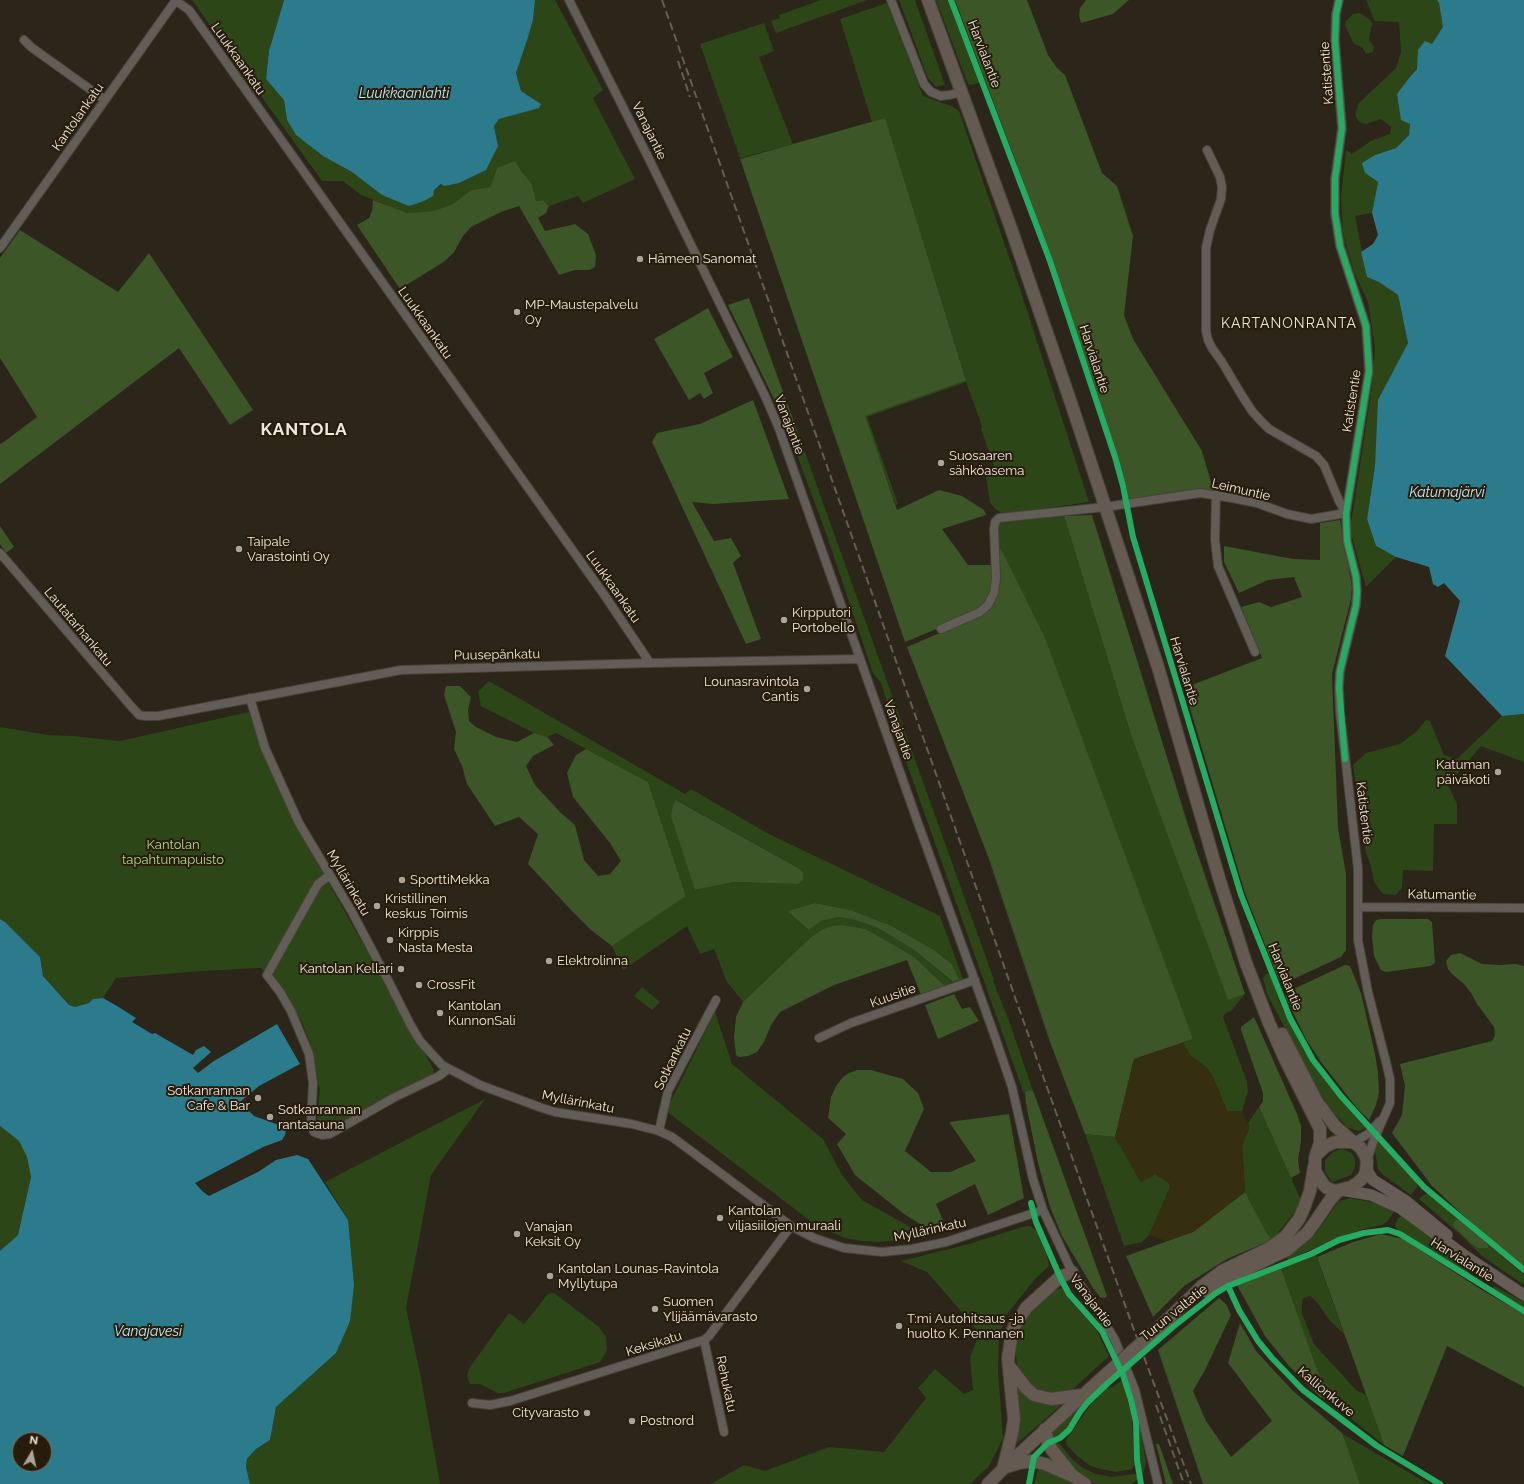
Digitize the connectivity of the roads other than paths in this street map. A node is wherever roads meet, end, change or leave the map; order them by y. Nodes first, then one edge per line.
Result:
1 (176, 0) edge
2 (569, 0) edge
3 (891, 0) edge
4 (928, 0) edge
5 (1339, 0) edge
6 (24, 40) dead end
7 (962, 92) junction
8 (105, 100) junction
9 (1207, 150) dead end
10 (0, 248) edge
11 (1216, 495) junction
12 (1105, 507) junction
13 (1346, 513) junction
14 (0, 554) edge
15 (941, 629) dead end
16 (1255, 652) dead end
17 (860, 659) junction
18 (650, 663) junction
19 (250, 698) junction
20 (139, 715) joint
21 (330, 875) junction
22 (1359, 907) junction
23 (1524, 908) edge
24 (1246, 963) junction
25 (975, 980) junction
26 (716, 1000) dead end
27 (820, 1038) dead end
28 (448, 1069) junction
29 (1384, 1116) junction
30 (659, 1131) junction
31 (1354, 1142) junction
32 (1315, 1161) junction
33 (1367, 1163) junction
34 (1340, 1190) junction
35 (1043, 1210) junction
36 (791, 1226) junction
37 (1072, 1272) junction
38 (1493, 1274) junction
39 (1524, 1295) edge
40 (1181, 1308) junction
41 (704, 1340) junction
42 (1008, 1366) junction
43 (1083, 1395) junction
44 (472, 1403) dead end
45 (1045, 1429) junction
46 (724, 1432) dead end
47 (1003, 1469) junction
48 (1073, 1476) junction
49 (988, 1484) edge
50 (1085, 1484) edge
51 (1158, 1484) edge

1 - 8 street, Kantolankatu
1 - 18 street, Luukkaankatu
2 - 17 street, Vanajantie
3 - 7 street
4 - 7 highway, Harvialantie
5 - 13 street, Katistentie
6 - 8 street
7 - 12 highway, Harvialantie
8 - 10 street, Kantolankatu
9 - 13 street, Katistentie
11 - 12 street, Leimuntie
11 - 13 street, Leimuntie
11 - 16 street
12 - 15 street, Leimuntie
12 - 24 highway, Harvialantie
13 - 22 street, Katistentie
14 - 20 street, Lautatarhankatu
17 - 18 street, Puusepänkatu
17 - 25 street, Vanajantie
18 - 19 street, Puusepänkatu
19 - 20 street, Puusepänkatu
19 - 21 street, Myllärinkatu
21 - 28 street, Myllärinkatu
21 - 28 street
22 - 23 street, Katumantie
22 - 29 street, Katistentie
24 - 31 highway, Harvialantie
24 - 32 highway, Harvialantie
25 - 27 street, Kuusitie
25 - 35 street, Vanajantie
26 - 30 street, Sotkankatu
28 - 30 street, Myllärinkatu
29 - 31 street, Katistentie
29 - 33 street, Katistentie
30 - 36 street, Myllärinkatu
31 - 32 highway
31 - 33 highway
32 - 34 highway
32 - 40 highway, Turun valtatie
33 - 34 highway
33 - 38 main road, Harvialantie
34 - 38 main road, Harvialantie
34 - 40 highway, Turun valtatie
35 - 36 street, Myllärinkatu
35 - 37 street, Vanajantie
36 - 41 street
37 - 42 highway
37 - 51 street, Vanajantie
38 - 39 main road, Harvialantie
40 - 43 highway, Turun valtatie, bridge
41 - 44 street, Keksikatu
41 - 46 street, Rehukatu
42 - 43 highway
42 - 47 highway
43 - 45 highway, Turun valtatie
45 - 47 highway, Turun valtatie
45 - 48 highway
47 - 48 highway
47 - 49 highway, Turun valtatie
48 - 50 highway

